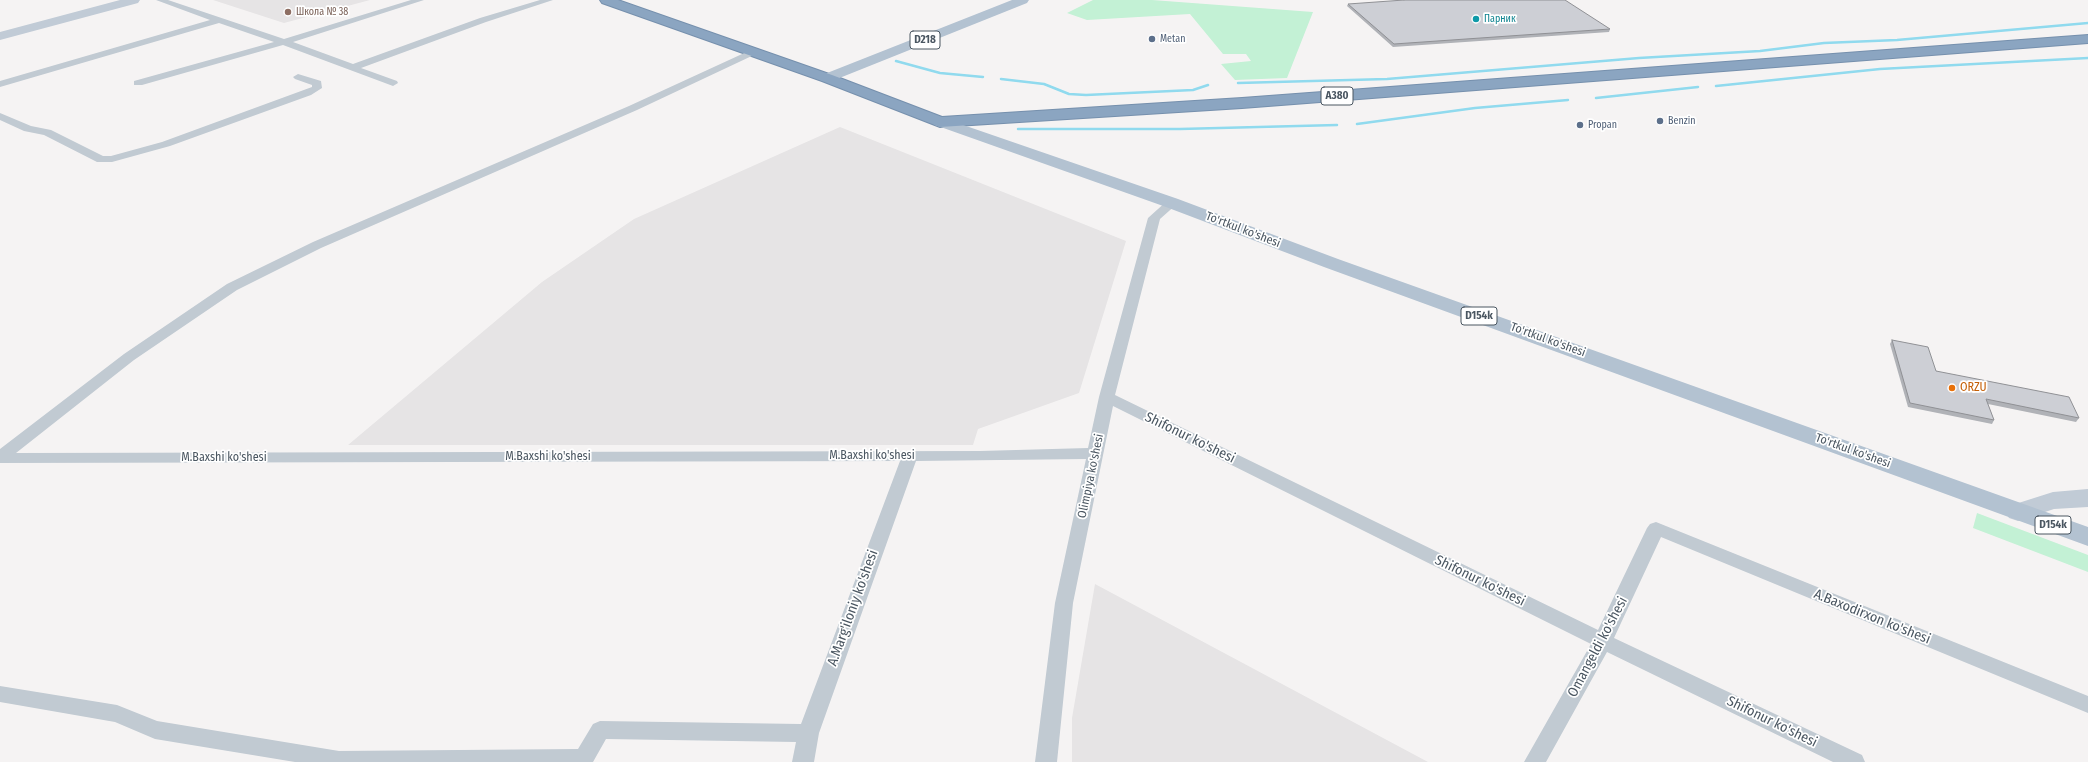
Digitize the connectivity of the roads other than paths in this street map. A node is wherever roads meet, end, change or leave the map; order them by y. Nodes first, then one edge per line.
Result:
1 (134, 0) edge
2 (160, 0) edge
3 (420, 0) edge
4 (549, 0) edge
5 (606, 0) edge
6 (1023, 0) edge
7 (220, 20) junction
8 (0, 36) edge
9 (2088, 39) edge
10 (284, 42) junction
11 (754, 52) junction
12 (352, 68) junction
13 (298, 76) dead end
14 (827, 78) junction
15 (138, 83) dead end
16 (393, 83) dead end
17 (0, 84) edge
18 (0, 116) edge
19 (940, 122) junction
20 (1172, 203) junction
21 (1107, 397) junction
22 (1096, 453) junction
23 (910, 456) junction
24 (0, 458) edge
25 (2088, 498) edge
26 (2018, 512) junction
27 (1656, 528) joint
28 (2088, 537) edge
29 (1603, 641) junction
30 (0, 694) edge
31 (2088, 705) edge
32 (808, 733) junction
33 (583, 760) edge
34 (803, 762) edge
35 (1046, 762) edge
36 (1535, 762) edge
37 (1854, 762) edge

1 - 8 street
2 - 7 street
3 - 10 street
4 - 12 street
5 - 11 highway, A380
6 - 14 main road, D218
7 - 10 street
7 - 17 street
9 - 19 highway, A380
10 - 12 street
10 - 15 street
11 - 14 highway, A380
11 - 24 street
12 - 16 street
13 - 18 street
14 - 19 highway, A380
19 - 20 main road, To'rtkul ko'shesi / D154k
20 - 21 street, Olimpiya ko'shesi
20 - 26 main road, To'rtkul ko'shesi / D154k
21 - 22 street, Olimpiya ko'shesi
21 - 29 street, Shifonur ko'shesi
22 - 23 street, M.Baxshi ko'shesi
22 - 35 street, Olimpiya ko'shesi
23 - 24 street, M.Baxshi ko'shesi
23 - 32 street, A.Marg'iloniy ko'shesi
25 - 26 street
26 - 28 main road, To'rtkul ko'shesi / D154k
27 - 29 street, Omangeldi ko'shesi
27 - 31 street, A.Baxodirxon ko'shesi
29 - 36 street, Omangeldi ko'shesi
29 - 37 street, Shifonur ko'shesi
30 - 33 street
32 - 33 street
32 - 34 street, A.Marg'iloniy ko'shesi

